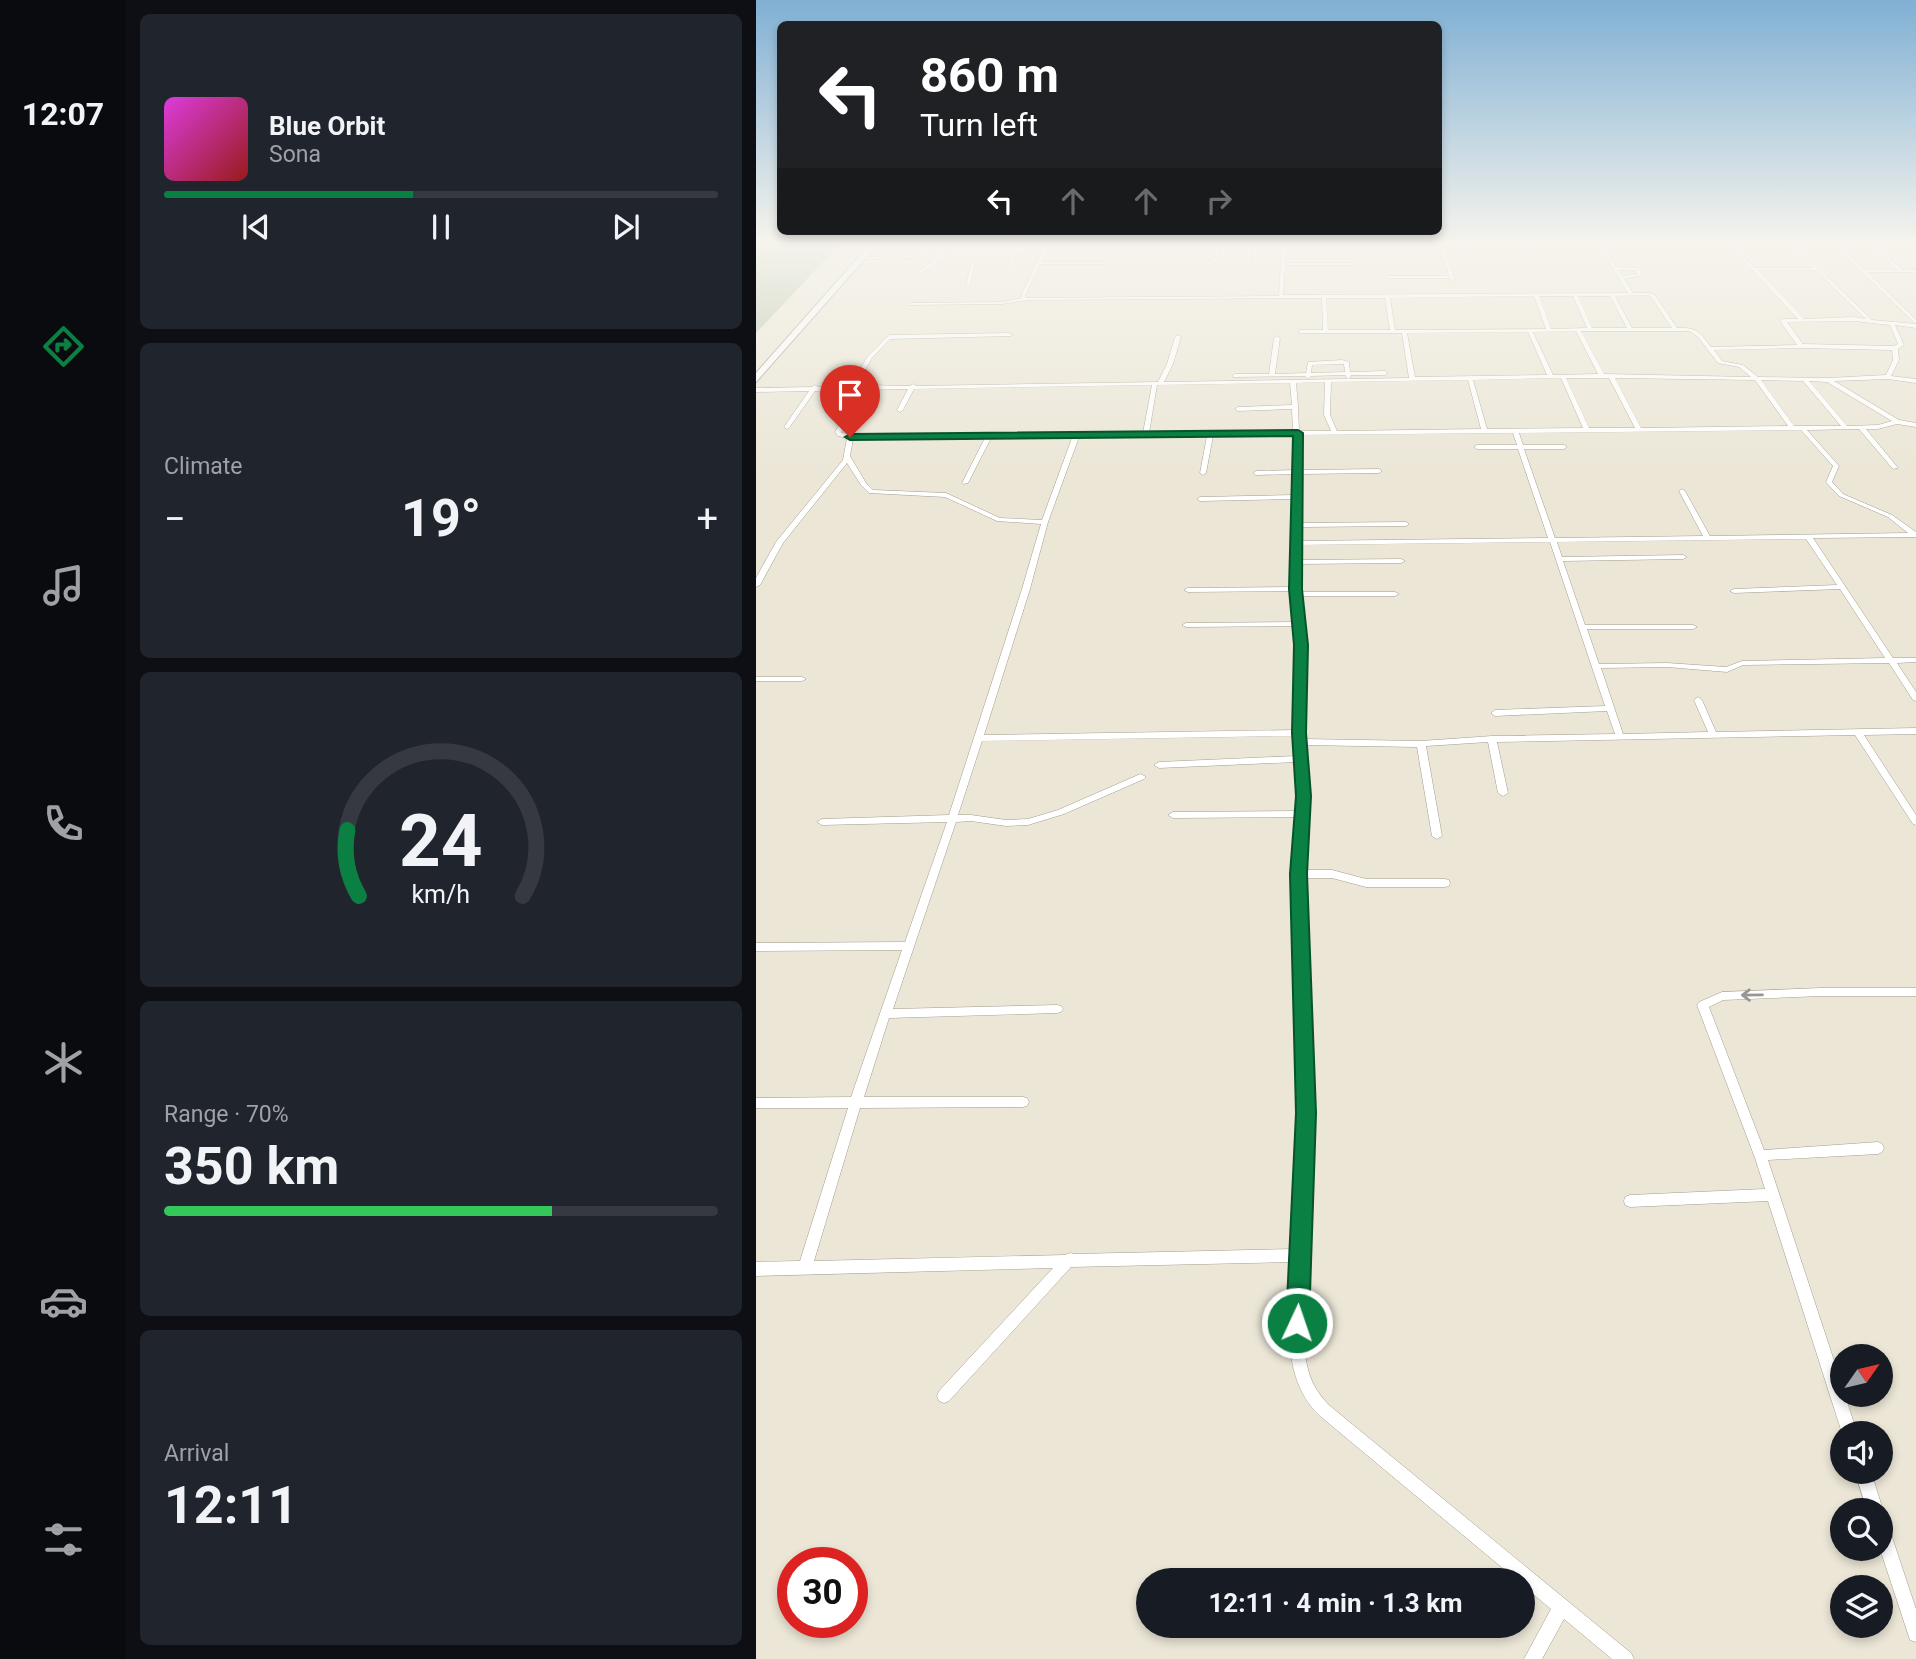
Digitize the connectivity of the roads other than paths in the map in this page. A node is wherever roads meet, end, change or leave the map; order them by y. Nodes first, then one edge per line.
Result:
1 (806, 321) edge
2 (1325, 321) edge
3 (1391, 321) edge
4 (1546, 321) edge
5 (1586, 321) edge
6 (1626, 321) edge
7 (1670, 321) edge
8 (1793, 321) edge
9 (1880, 321) edge
10 (1892, 323) junction
11 (1916, 324) edge
12 (1630, 329) junction
13 (1675, 329) junction
14 (1530, 330) junction
15 (1549, 330) junction
16 (1578, 330) junction
17 (1590, 330) junction
18 (1393, 331) junction
19 (1404, 331) junction
20 (1301, 332) dead end
21 (1326, 332) junction
22 (1009, 335) dead end
23 (1178, 337) dead end
24 (1278, 338) dead end
25 (1801, 346) junction
26 (1895, 348) junction
27 (1710, 349) junction
28 (1272, 375) junction
29 (1348, 376) junction
30 (1411, 376) junction
31 (1602, 376) junction
32 (1611, 376) junction
33 (1308, 377) junction
34 (1551, 377) junction
35 (1563, 377) junction
36 (1888, 377) junction
37 (1470, 378) junction
38 (756, 379) edge
39 (1757, 379) junction
40 (1804, 379) junction
41 (1328, 380) junction
42 (1828, 380) junction
43 (1160, 381) junction
44 (1293, 382) junction
45 (1916, 382) edge
46 (914, 386) junction
47 (815, 387) junction
48 (852, 387) junction
49 (863, 387) junction
50 (756, 390) edge
51 (1296, 407) junction
52 (1238, 409) dead end
53 (900, 410) dead end
54 (1897, 422) junction
55 (1916, 425) edge
56 (787, 427) dead end
57 (1792, 427) junction
58 (1802, 427) junction
59 (1844, 427) junction
60 (1861, 427) junction
61 (1639, 429) junction
62 (1587, 430) junction
63 (1483, 431) junction
64 (1515, 431) junction
65 (1298, 433) junction
66 (1335, 433) junction
67 (1076, 436) junction
68 (1145, 436) junction
69 (1210, 436) junction
70 (850, 437) junction
71 (989, 437) junction
72 (1477, 447) dead end
73 (1521, 447) junction
74 (1564, 447) dead end
75 (847, 457) junction
76 (1895, 468) dead end
77 (1379, 471) dead end
78 (1299, 472) junction
79 (1203, 473) dead end
80 (1256, 473) dead end
81 (965, 482) dead end
82 (1682, 491) dead end
83 (1298, 497) junction
84 (1200, 499) dead end
85 (1045, 522) junction
86 (1406, 524) dead end
87 (1298, 526) junction
88 (1915, 535) edge
89 (1808, 536) junction
90 (1708, 538) junction
91 (1552, 540) junction
92 (1298, 542) junction
93 (1683, 557) dead end
94 (1558, 558) junction
95 (1401, 561) dead end
96 (1297, 562) junction
97 (756, 585) edge
98 (1843, 587) junction
99 (1188, 590) dead end
100 (1734, 591) dead end
101 (1296, 592) junction
102 (1395, 594) dead end
103 (1300, 624) junction
104 (1186, 625) dead end
105 (1581, 627) junction
106 (1693, 627) dead end
107 (1916, 660) edge
108 (1890, 661) junction
109 (1595, 666) junction
110 (802, 679) dead end
111 (756, 680) edge
112 (1916, 698) edge
113 (1698, 699) dead end
114 (1611, 708) junction
115 (1495, 713) dead end
116 (1916, 731) edge
117 (1858, 732) junction
118 (1713, 735) junction
119 (1620, 737) junction
120 (979, 738) junction
121 (1299, 738) junction
122 (1492, 739) junction
123 (1420, 744) junction
124 (1301, 759) junction
125 (1159, 765) dead end
126 (1141, 777) dead end
127 (1503, 793) dead end
128 (1301, 814) junction
129 (1173, 815) dead end
130 (952, 820) junction
131 (822, 822) dead end
132 (1916, 822) edge
133 (1437, 835) dead end
134 (1299, 874) junction
135 (1446, 883) dead end
136 (909, 946) junction
137 (756, 947) edge
138 (1916, 992) edge
139 (1057, 1009) dead end
140 (885, 1014) junction
141 (856, 1101) junction
142 (1023, 1102) dead end
143 (756, 1103) edge
144 (1878, 1148) dead end
145 (1760, 1158) junction
146 (1772, 1195) junction
147 (1630, 1201) dead end
148 (1301, 1255) junction
149 (1070, 1259) junction
150 (805, 1267) junction
151 (756, 1269) edge
152 (944, 1396) dead end
153 (1846, 1421) edge
154 (1892, 1561) edge
155 (1562, 1606) junction
156 (1916, 1634) edge
157 (1533, 1659) edge
158 (1625, 1659) edge

1 - 38 main road
2 - 21 street
3 - 18 street
4 - 15 street
5 - 17 street
6 - 12 street
7 - 13 street
8 - 25 street
9 - 10 street
10 - 11 street
10 - 26 street
12 - 13 street
12 - 17 street
13 - 27 street
14 - 15 street
14 - 19 street
14 - 34 street
15 - 16 street
16 - 17 street
16 - 31 street
18 - 19 street
18 - 21 street
19 - 30 street
20 - 21 street
22 - 48 street
23 - 43 street
24 - 28 street
25 - 26 street
25 - 27 street
26 - 36 street
27 - 39 street
28 - 33 street
28 - 43 street
29 - 30 street
29 - 33 street
29 - 33 street
29 - 41 street
30 - 37 street
31 - 32 street
31 - 35 street
32 - 39 street
32 - 61 street
33 - 41 street
33 - 44 street
34 - 35 street
34 - 37 street
35 - 62 street
36 - 42 street
36 - 45 street
37 - 63 street
39 - 40 street
39 - 57 street
40 - 42 street
40 - 59 street
41 - 66 street
42 - 54 street
43 - 44 street
43 - 46 street
43 - 68 street
44 - 51 street
46 - 49 street
46 - 53 street
47 - 48 street
47 - 50 street
47 - 56 street
48 - 49 street
49 - 70 street
51 - 52 street
51 - 65 street
54 - 55 street
54 - 60 street
57 - 58 street
57 - 61 street
58 - 59 street
58 - 88 street
59 - 60 street
60 - 76 street
61 - 62 street
62 - 64 street
63 - 64 street
63 - 66 street
64 - 73 street
65 - 66 street
65 - 69 street
65 - 78 street
67 - 68 street
67 - 71 street
67 - 85 street
68 - 69 street
69 - 79 street
70 - 71 street
70 - 75 street
71 - 81 street
72 - 73 street
73 - 74 street
73 - 91 street
75 - 85 street
75 - 97 street
77 - 78 street
78 - 80 street
78 - 83 street
82 - 90 street
83 - 84 street
83 - 87 street
85 - 120 street
86 - 87 street
87 - 92 street
88 - 89 street
89 - 90 street
89 - 98 street
90 - 91 street
91 - 92 street
91 - 94 street
92 - 96 street
93 - 94 street
94 - 105 street
95 - 96 street
96 - 101 street
98 - 100 street
98 - 108 street
99 - 101 street
101 - 102 street
101 - 103 street
103 - 104 street
103 - 121 street
105 - 106 street
105 - 109 street
107 - 108 street
108 - 109 street
108 - 112 street
109 - 114 street
110 - 111 street
113 - 118 street
114 - 115 street
114 - 119 street
116 - 117 street
117 - 118 street
117 - 132 street
118 - 119 street
119 - 122 street
120 - 121 street
120 - 130 street
121 - 123 street
121 - 124 street
122 - 123 street
122 - 127 street
123 - 133 street
124 - 125 street
124 - 128 street
126 - 130 street
128 - 129 street
128 - 134 street
130 - 131 street
130 - 136 street
134 - 135 street
134 - 148 street
136 - 137 street
136 - 140 street
138 -> 145 street
139 - 140 street
140 - 141 street
141 - 142 street
141 - 143 street
141 - 150 street
144 - 145 street
145 - 146 street
146 - 147 street
146 - 153 street
148 - 149 street
148 - 155 street
149 - 150 street
149 - 152 street
150 - 151 street
154 - 156 street
155 - 157 street
155 - 158 street

